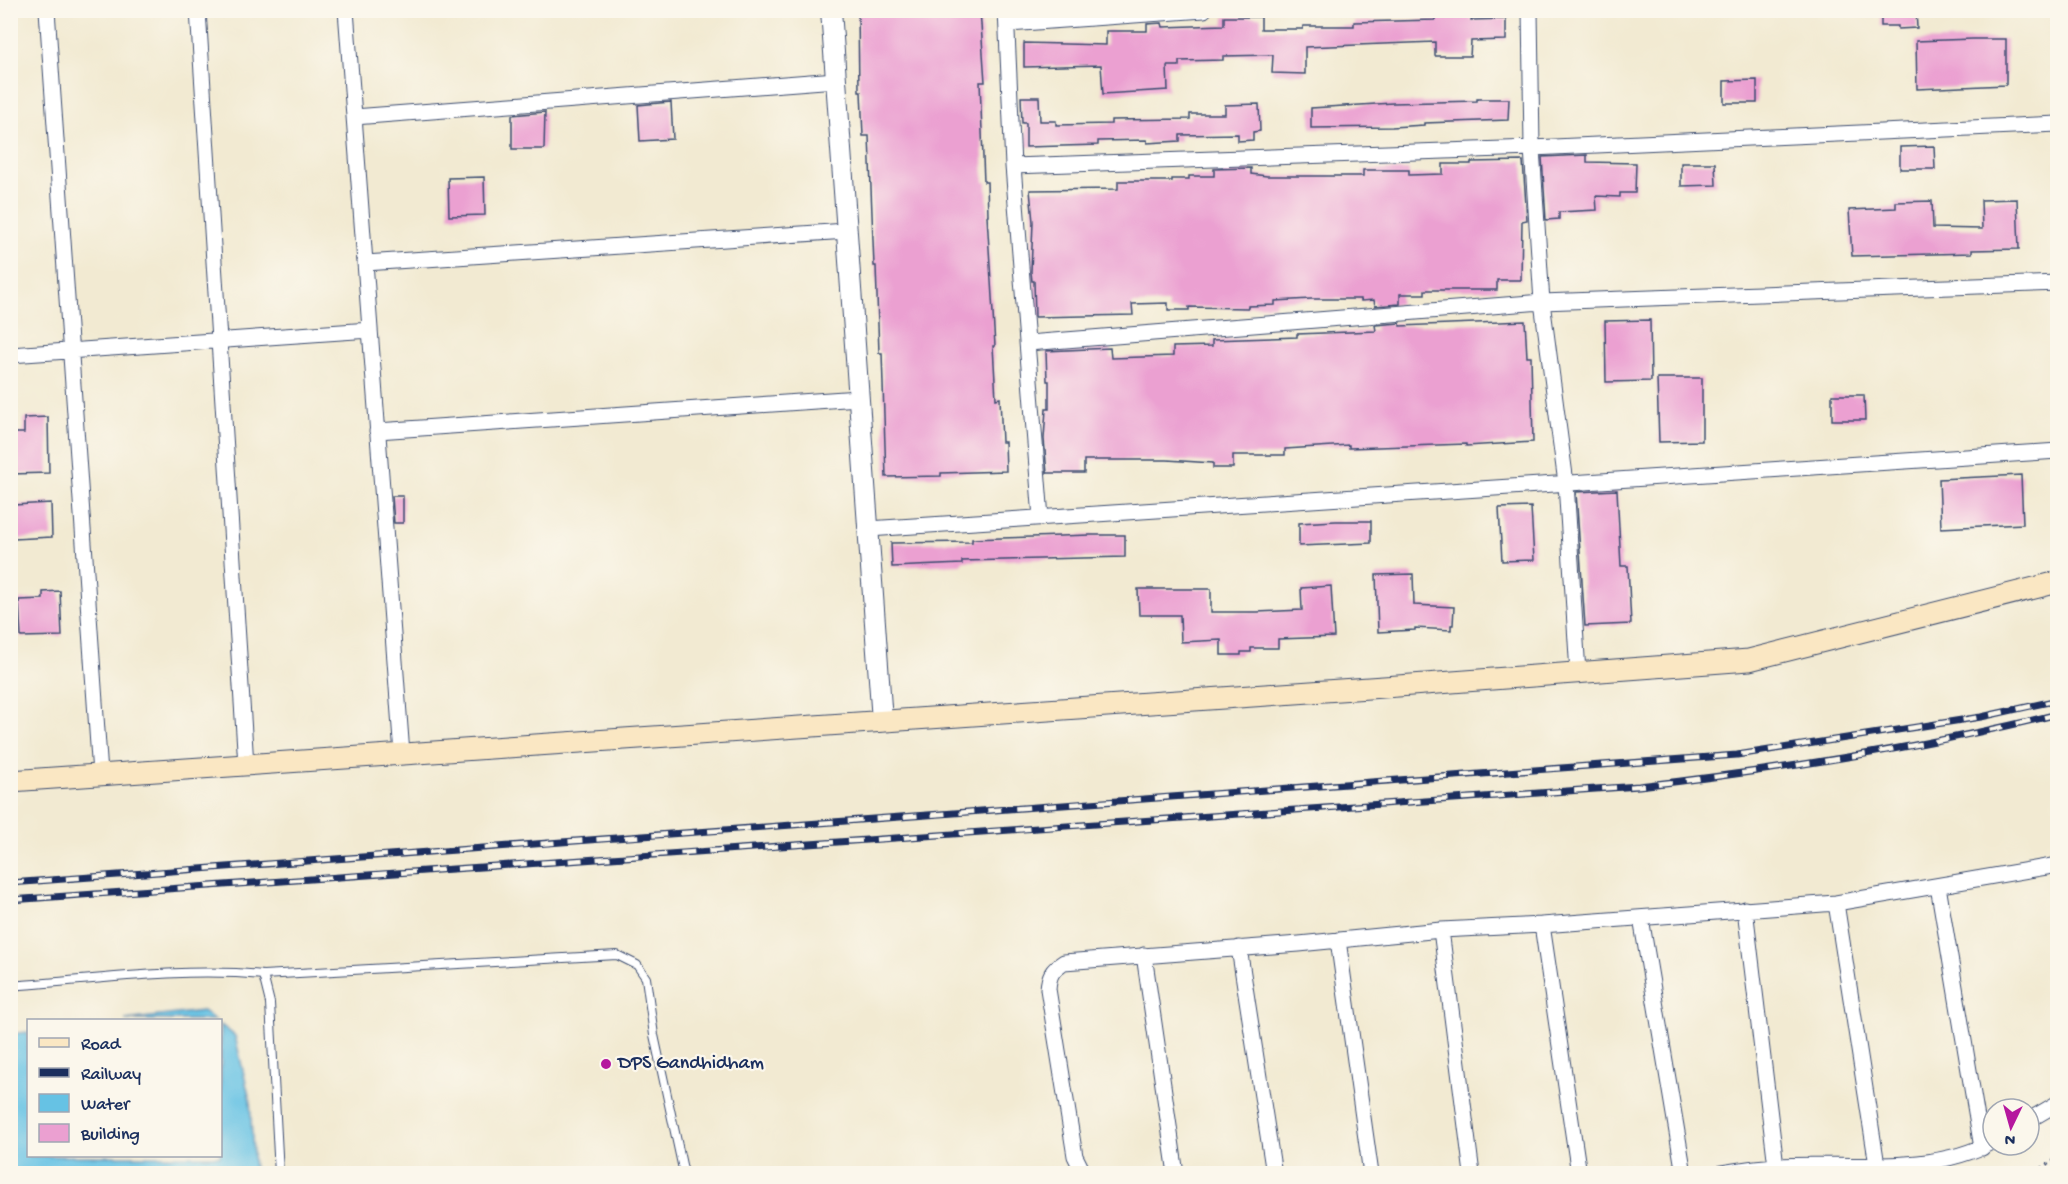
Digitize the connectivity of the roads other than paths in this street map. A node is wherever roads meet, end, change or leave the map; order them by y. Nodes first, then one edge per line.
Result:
1 (47, 10) edge
2 (198, 10) edge
3 (346, 10) edge
4 (831, 10) edge
5 (1204, 10) edge
6 (1530, 10) edge
7 (1007, 17) edge
8 (836, 80) junction
9 (354, 117) junction
10 (2058, 124) edge
11 (1532, 148) junction
12 (1013, 166) junction
13 (847, 231) junction
14 (365, 263) junction
15 (2058, 283) edge
16 (1542, 302) junction
17 (370, 330) junction
18 (219, 340) junction
19 (1028, 343) junction
20 (71, 351) junction
21 (10, 355) edge
22 (859, 398) junction
23 (378, 431) junction
24 (2058, 451) edge
25 (1566, 483) junction
26 (1041, 518) junction
27 (868, 529) junction
28 (2058, 582) edge
29 (1578, 673) junction
30 (882, 721) junction
31 (402, 754) junction
32 (246, 765) junction
33 (100, 774) junction
34 (10, 781) edge
35 (2058, 865) edge
36 (1938, 886) junction
37 (1836, 903) junction
38 (1745, 909) junction
39 (1641, 918) junction
40 (1542, 926) junction
41 (1441, 930) junction
42 (1338, 940) junction
43 (1239, 948) junction
44 (1144, 955) junction
45 (263, 975) junction
46 (10, 986) edge
47 (2058, 1103) edge
48 (1981, 1112) edge
49 (2041, 1113) edge
50 (1981, 1146) edge
51 (1877, 1165) junction
52 (1776, 1166) junction
53 (279, 1173) edge
54 (684, 1173) edge
55 (1084, 1173) edge
56 (1176, 1173) edge
57 (1274, 1173) edge
58 (1371, 1173) edge
59 (1472, 1173) edge
60 (1579, 1173) edge
61 (1684, 1173) edge
62 (1714, 1173) edge

1 - 20 street
2 - 18 street
3 - 9 street
4 - 8 street
5 - 7 street
6 - 11 street
7 - 12 street
8 - 9 street
8 - 13 street
9 - 14 street
10 - 11 street
11 - 12 street
11 - 16 street
12 - 19 street
13 - 14 street
13 - 22 street
14 - 17 street
15 - 16 street
16 - 19 street
16 - 25 street
17 - 18 street
17 - 23 street
18 - 20 street
18 - 32 street
19 - 26 street
20 - 21 street
20 - 33 street
22 - 23 street
22 - 27 street
23 - 31 street
24 - 25 street
25 - 26 street
25 - 29 street
26 - 27 street
27 - 30 street
28 - 29 main road
29 - 30 main road
30 - 31 main road
31 - 32 main road
32 - 33 main road
33 - 34 main road
35 - 36 street
36 - 37 street
36 - 48 street
37 - 38 street
37 - 51 street
38 - 39 street
38 - 52 street
39 - 40 street
39 - 61 street
40 - 41 street
40 - 60 street
41 - 42 street
41 - 59 street
42 - 43 street
42 - 58 street
43 - 44 street
43 - 57 street
44 - 55 street
44 - 56 street
45 - 46 lane
45 - 53 lane
45 - 54 lane
47 - 49 street
50 - 51 street
51 - 52 street
52 - 62 street

